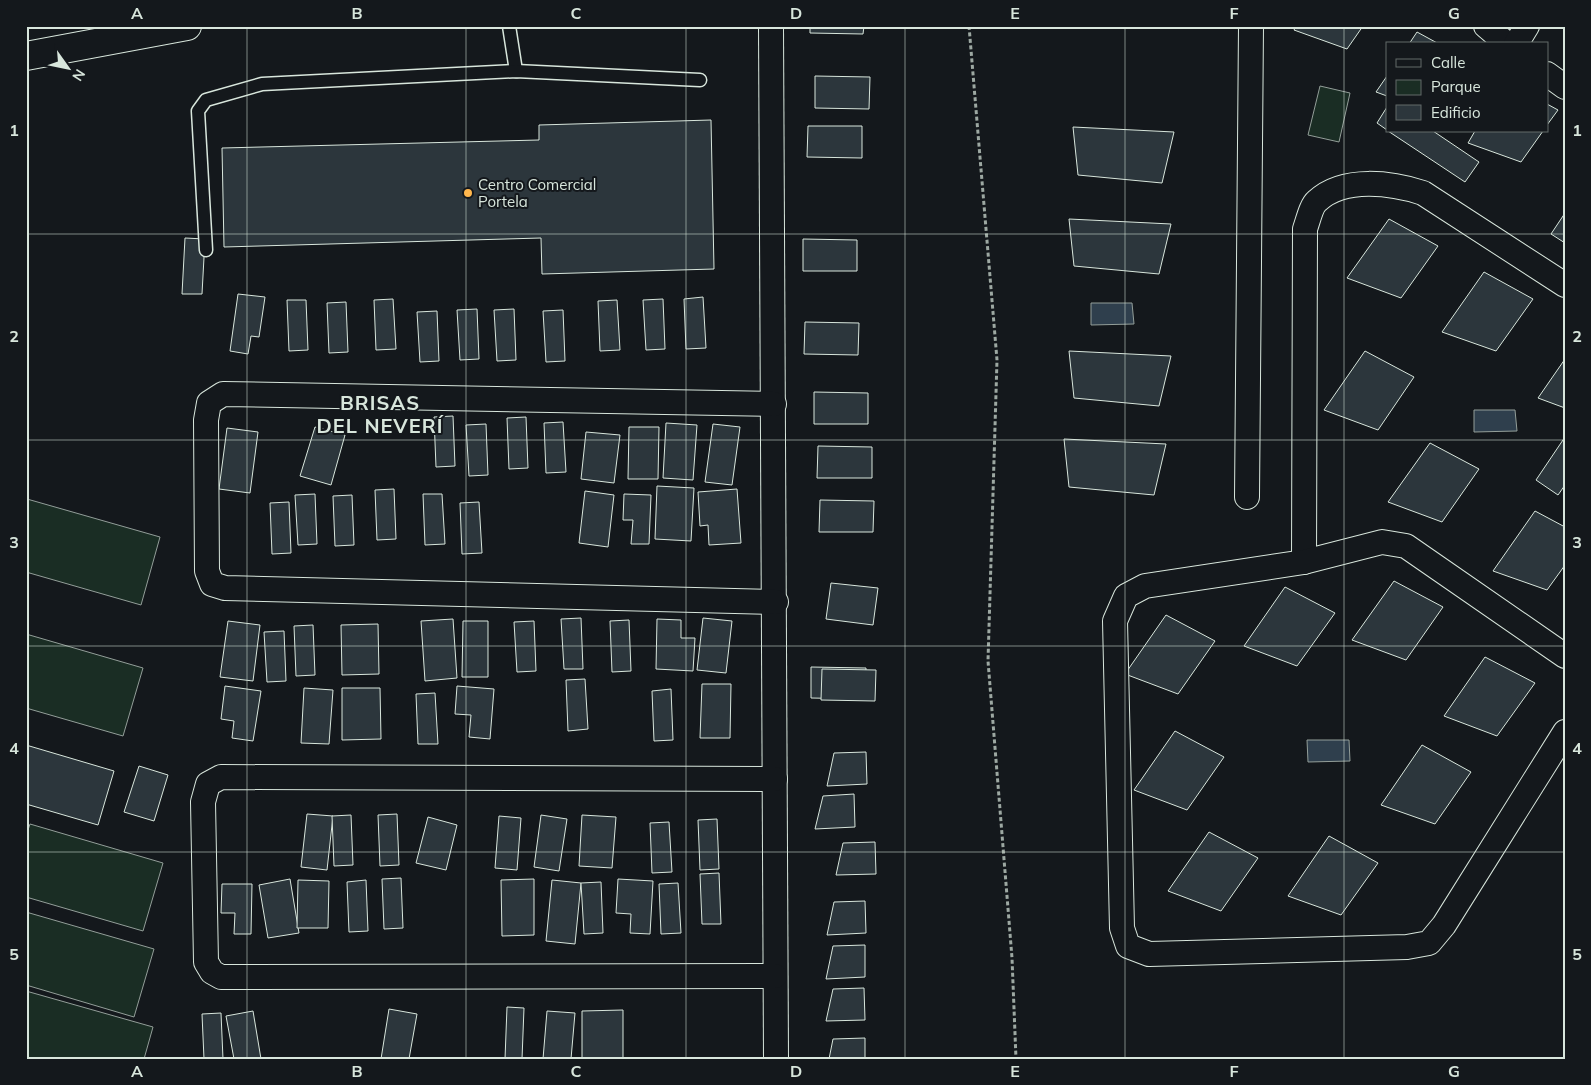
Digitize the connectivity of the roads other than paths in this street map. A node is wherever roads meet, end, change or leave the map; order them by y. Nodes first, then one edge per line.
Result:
1 (187, 26) edge
2 (510, 26) edge
3 (771, 26) edge
4 (1251, 26) edge
5 (1486, 26) edge
6 (1527, 26) edge
7 (1505, 42) edge
8 (1517, 42) edge
9 (26, 56) edge
10 (516, 71) junction
11 (1548, 75) edge
12 (700, 80) dead end
13 (1565, 87) edge
14 (206, 250) dead end
15 (1565, 286) edge
16 (774, 404) junction
17 (1247, 497) dead end
18 (1304, 562) junction
19 (776, 602) junction
20 (1565, 656) edge
21 (1565, 732) edge
22 (775, 779) junction
23 (775, 976) junction
24 (776, 1059) edge

1 - 9 street
2 - 10 lane
3 - 16 street
4 - 17 street
5 - 7 street
6 - 8 street
10 - 12 lane
10 - 14 lane
11 - 13 street
15 - 18 street
16 - 19 street
16 - 19 street
18 - 20 street
18 - 21 street
19 - 22 street
22 - 23 street
22 - 23 street
23 - 24 street

